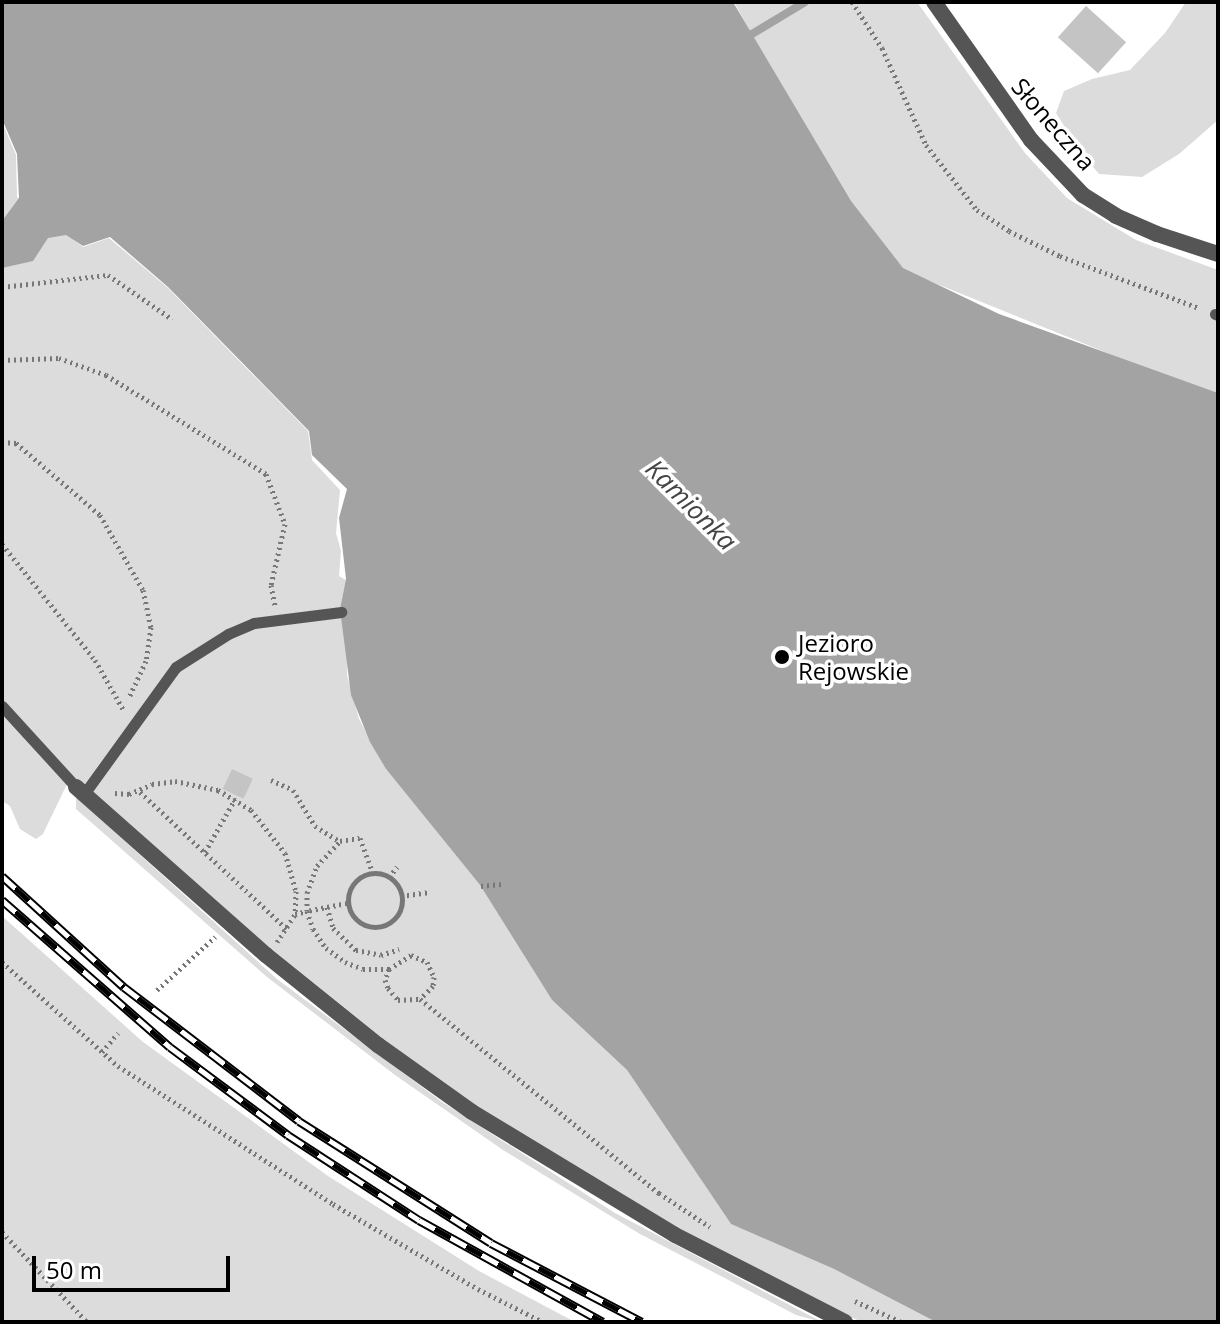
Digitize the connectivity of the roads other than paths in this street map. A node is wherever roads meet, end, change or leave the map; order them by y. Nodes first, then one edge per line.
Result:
1 (934, 2) edge
2 (1218, 254) edge
3 (341, 612) dead end
4 (2, 706) edge
5 (80, 790) junction
6 (845, 1322) edge

1 - 2 street, Słoneczna
3 - 5 lane
4 - 5 lane
5 - 6 street

